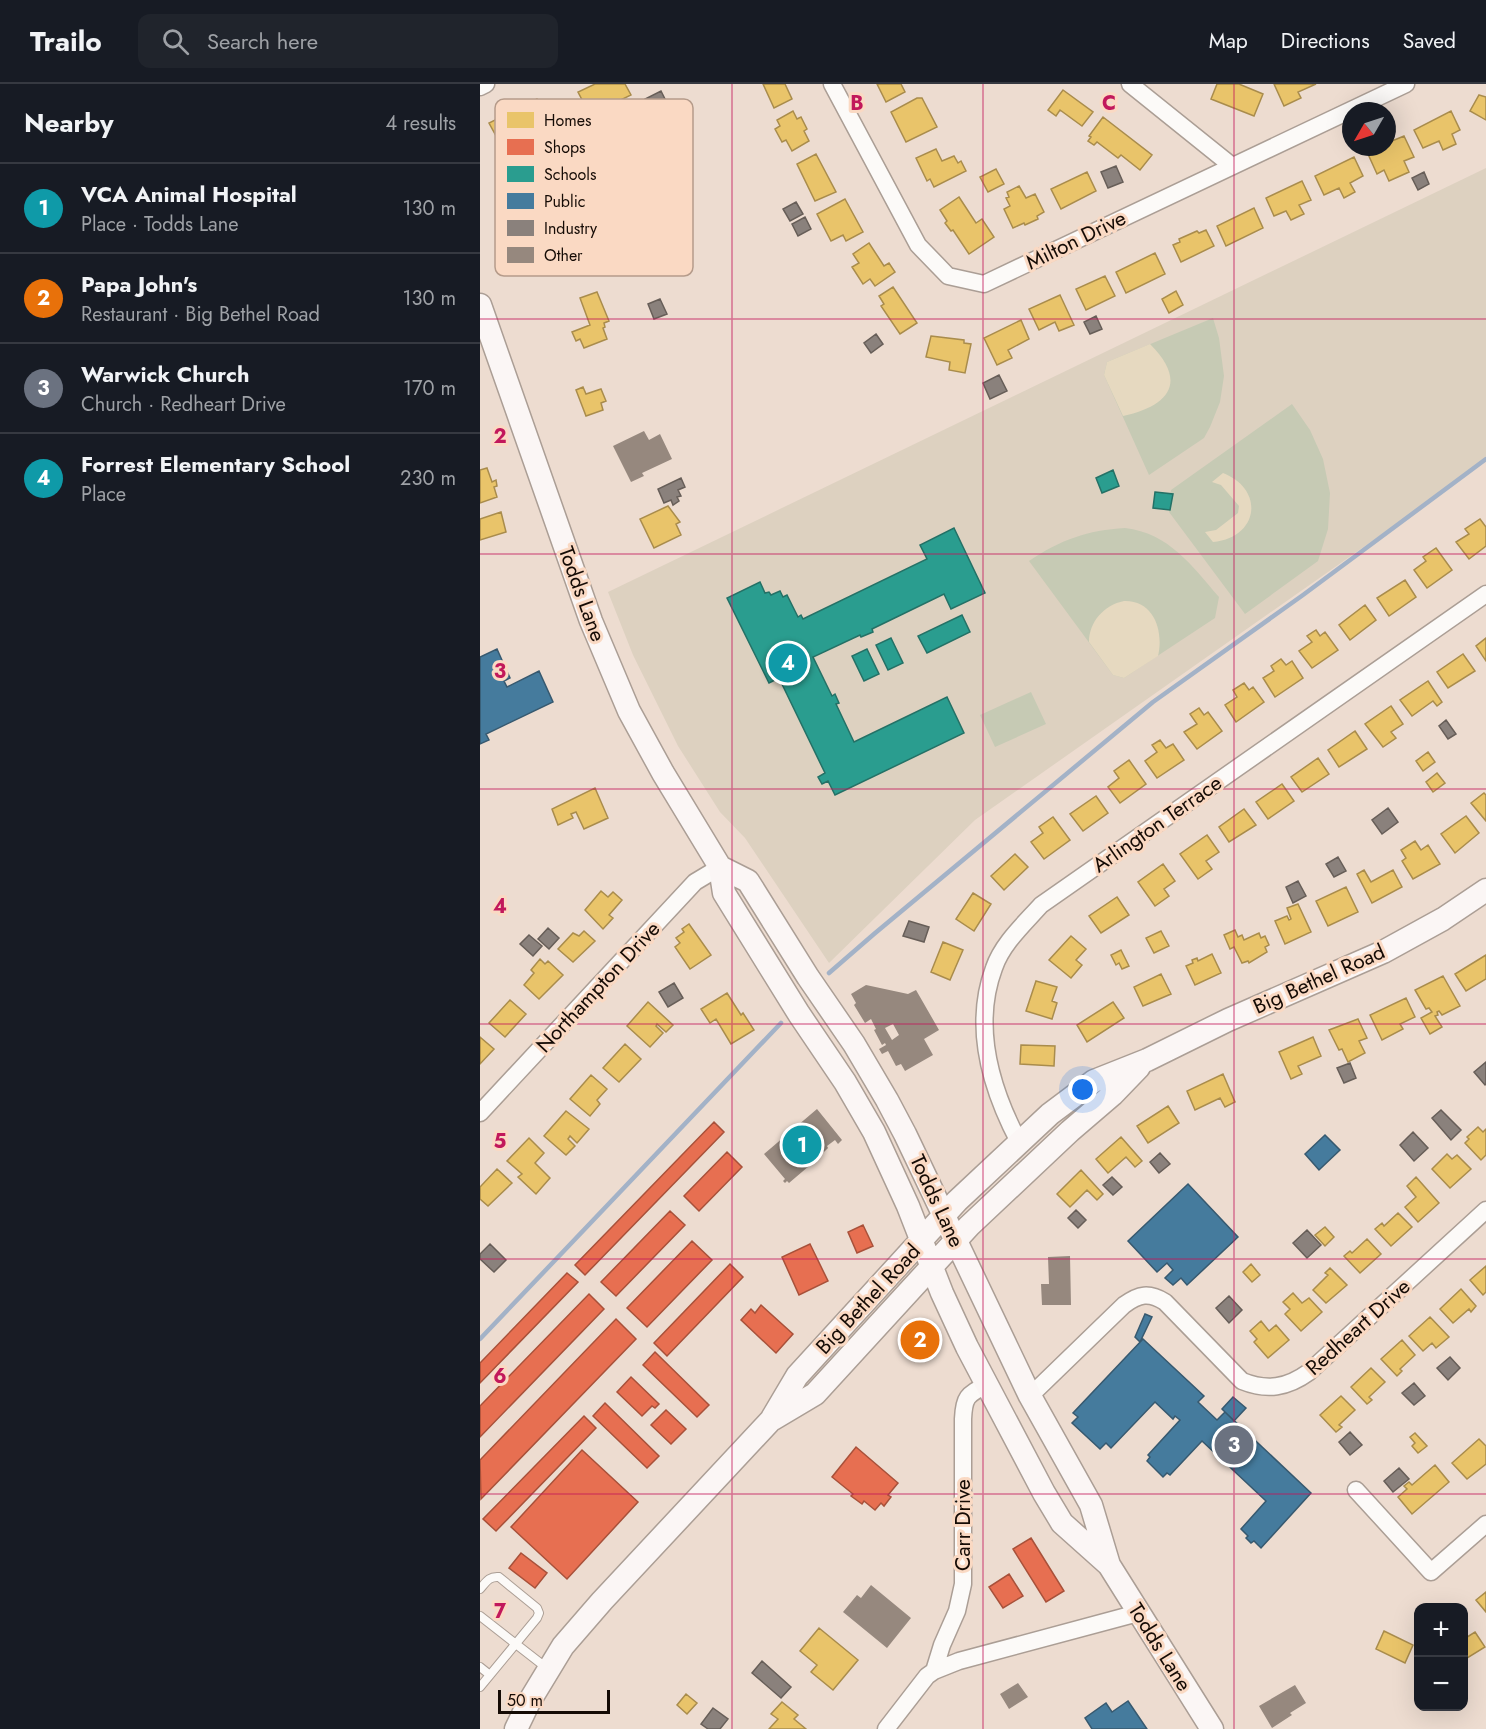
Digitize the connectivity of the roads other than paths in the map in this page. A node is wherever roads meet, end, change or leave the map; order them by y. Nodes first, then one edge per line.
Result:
1 (486, 84) edge
2 (832, 84) edge
3 (1130, 84) edge
4 (1406, 84) edge
5 (480, 87) edge
6 (1232, 166) junction
7 (480, 305) edge
8 (1486, 594) edge
9 (720, 867) junction
10 (1486, 890) edge
11 (1147, 1060) junction
12 (480, 1113) edge
13 (1019, 1142) junction
14 (1486, 1210) edge
15 (943, 1216) junction
16 (922, 1241) junction
17 (955, 1241) junction
18 (932, 1267) junction
19 (986, 1385) junction
20 (1030, 1396) junction
21 (771, 1420) junction
22 (1356, 1490) dead end
23 (1486, 1524) edge
24 (1109, 1565) junction
25 (480, 1589) edge
26 (1138, 1613) junction
27 (480, 1616) edge
28 (515, 1644) junction
29 (480, 1666) edge
30 (548, 1669) junction
31 (934, 1671) junction
32 (490, 1675) junction
33 (480, 1687) edge
34 (516, 1729) edge
35 (886, 1729) edge
36 (1212, 1729) edge

1 - 5 street
2 - 6 street, Milton Drive
3 - 6 street
4 - 6 street, Milton Drive
7 - 9 main road, Todds Lane
8 - 13 street, Arlington Terrace
9 - 12 street, Northampton Drive
9 - 15 main road, Todds Lane
9 - 16 main road, Todds Lane
10 - 11 main road, Big Bethel Road
11 - 13 main road, Big Bethel Road
11 - 17 main road, Big Bethel Road
13 - 15 main road, Big Bethel Road
14 - 20 street, Redheart Drive
15 - 16 main road, Big Bethel Road
15 - 17 main road, Todds Lane
16 - 18 main road, Todds Lane
16 - 21 main road, Big Bethel Road
17 - 18 main road, Big Bethel Road
17 - 20 main road, Todds Lane
18 - 19 main road, Todds Lane
18 - 21 main road, Big Bethel Road
19 - 24 main road, Todds Lane
19 - 31 street, Carr Drive
20 - 24 main road, Todds Lane
21 - 30 main road, Big Bethel Road
22 - 23 street
24 - 26 main road, Todds Lane
25 - 28 lane
26 - 31 street
26 - 36 main road, Todds Lane
27 - 28 lane
28 - 30 lane
28 - 32 lane
29 - 32 lane
30 - 34 main road, Big Bethel Road
31 - 35 street
32 - 33 lane

